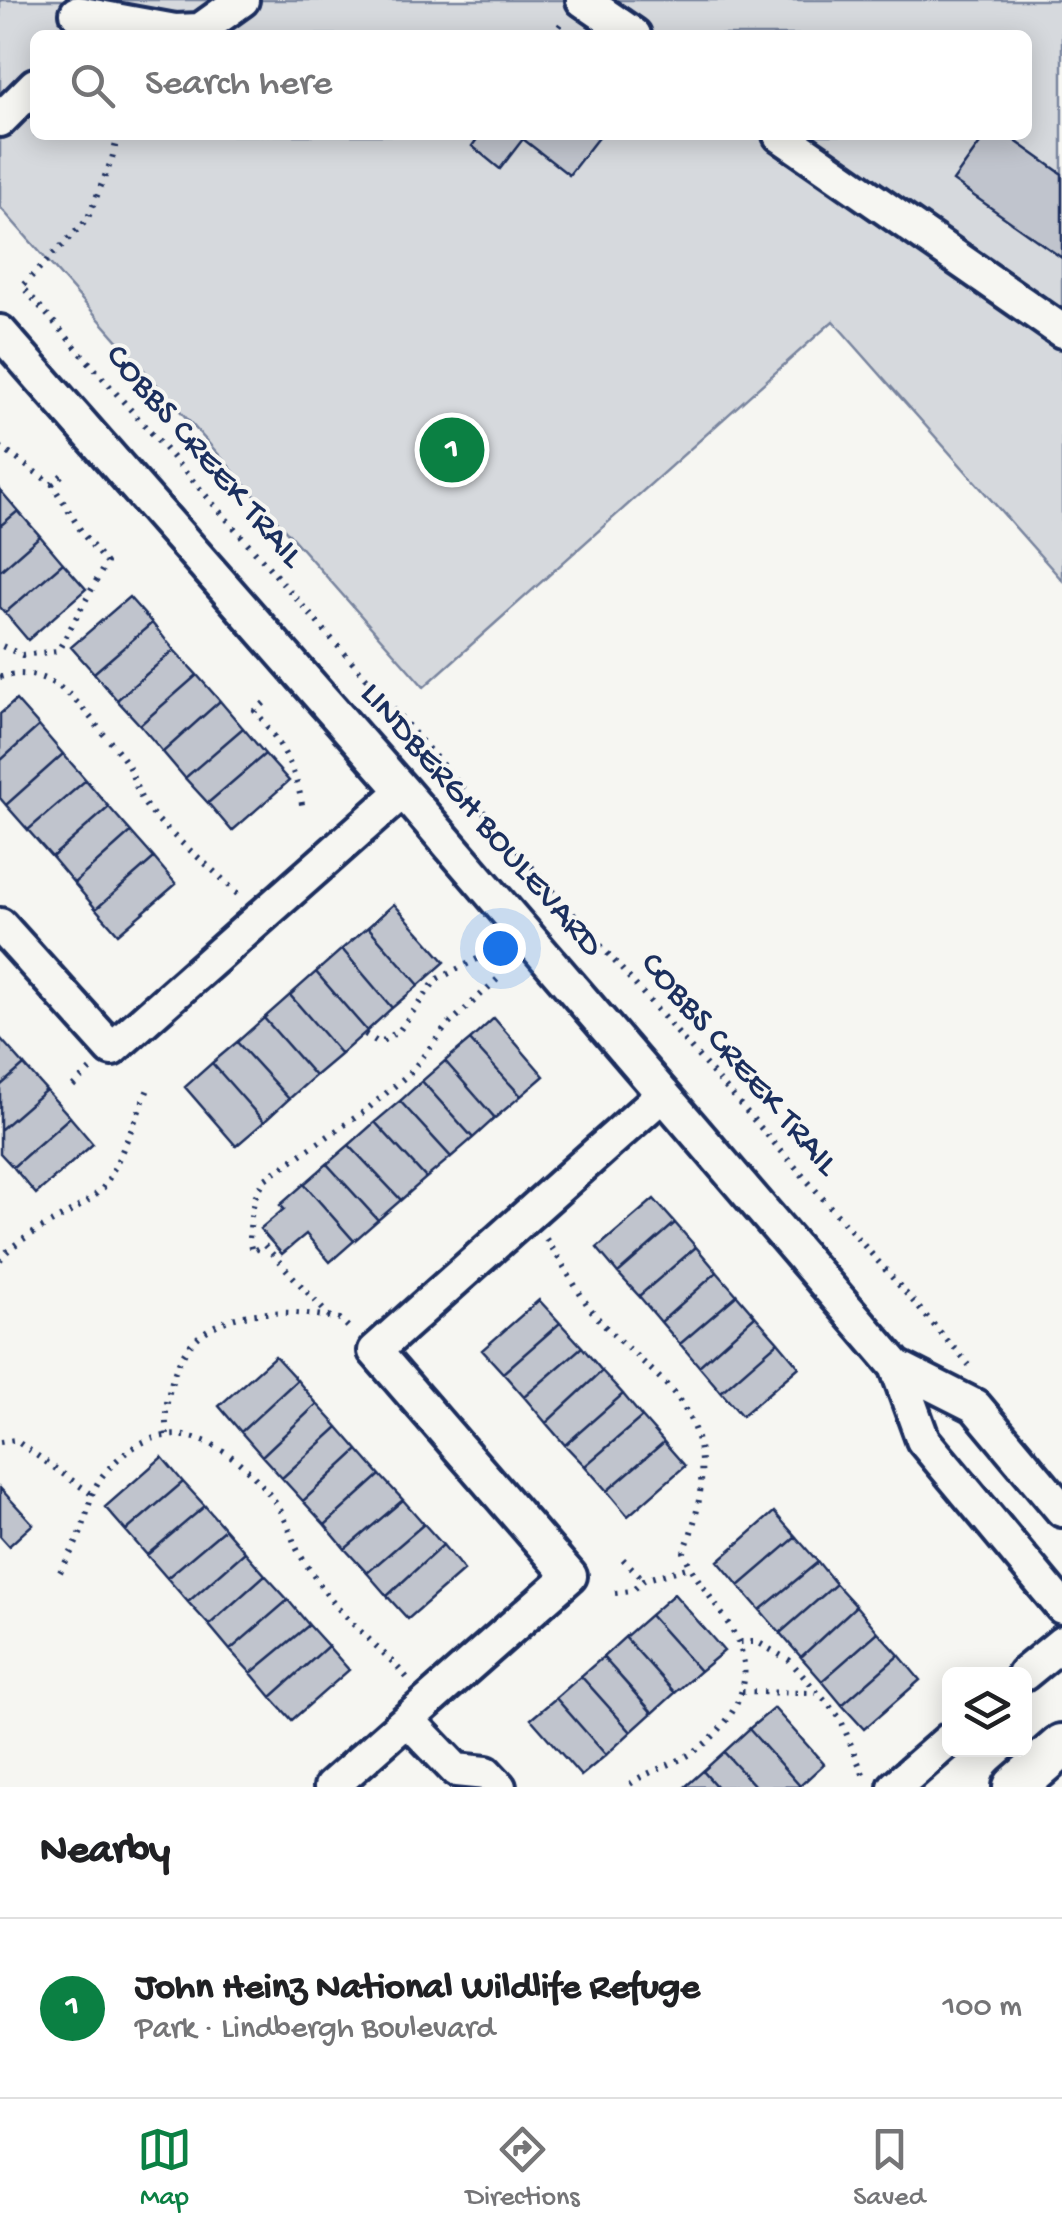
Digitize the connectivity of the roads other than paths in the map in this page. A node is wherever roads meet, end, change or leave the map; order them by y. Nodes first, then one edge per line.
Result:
1 (242, 0) edge
2 (583, 0) edge
3 (75, 16) edge
4 (169, 30) edge
5 (200, 30) edge
6 (627, 30) edge
7 (30, 90) edge
8 (0, 120) edge
9 (787, 140) edge
10 (1062, 331) edge
11 (0, 332) edge
12 (403, 792) junction
13 (0, 925) edge
14 (663, 1094) junction
15 (896, 1366) junction
16 (1062, 1510) edge
17 (1062, 1607) edge
18 (1062, 1643) edge
19 (1032, 1667) edge
20 (408, 1720) junction
21 (942, 1746) edge
22 (1062, 1746) edge
23 (454, 1779) edge
24 (331, 1787) edge
25 (499, 1787) edge
26 (895, 1787) edge
27 (1014, 1787) edge

1 - 5 street
2 - 6 street
3 - 4 street
7 - 8 street
9 - 10 street
11 - 12 street, LINDBERGH BOULEVARD
12 - 13 street
12 - 14 street, LINDBERGH BOULEVARD
14 - 15 street, LINDBERGH BOULEVARD
14 - 20 street
15 - 16 street, LINDBERGH BOULEVARD
15 - 17 street, LINDBERGH BOULEVARD
18 - 19 street
20 - 23 street
20 - 24 street
21 - 26 street
22 - 27 main road
23 - 25 street

